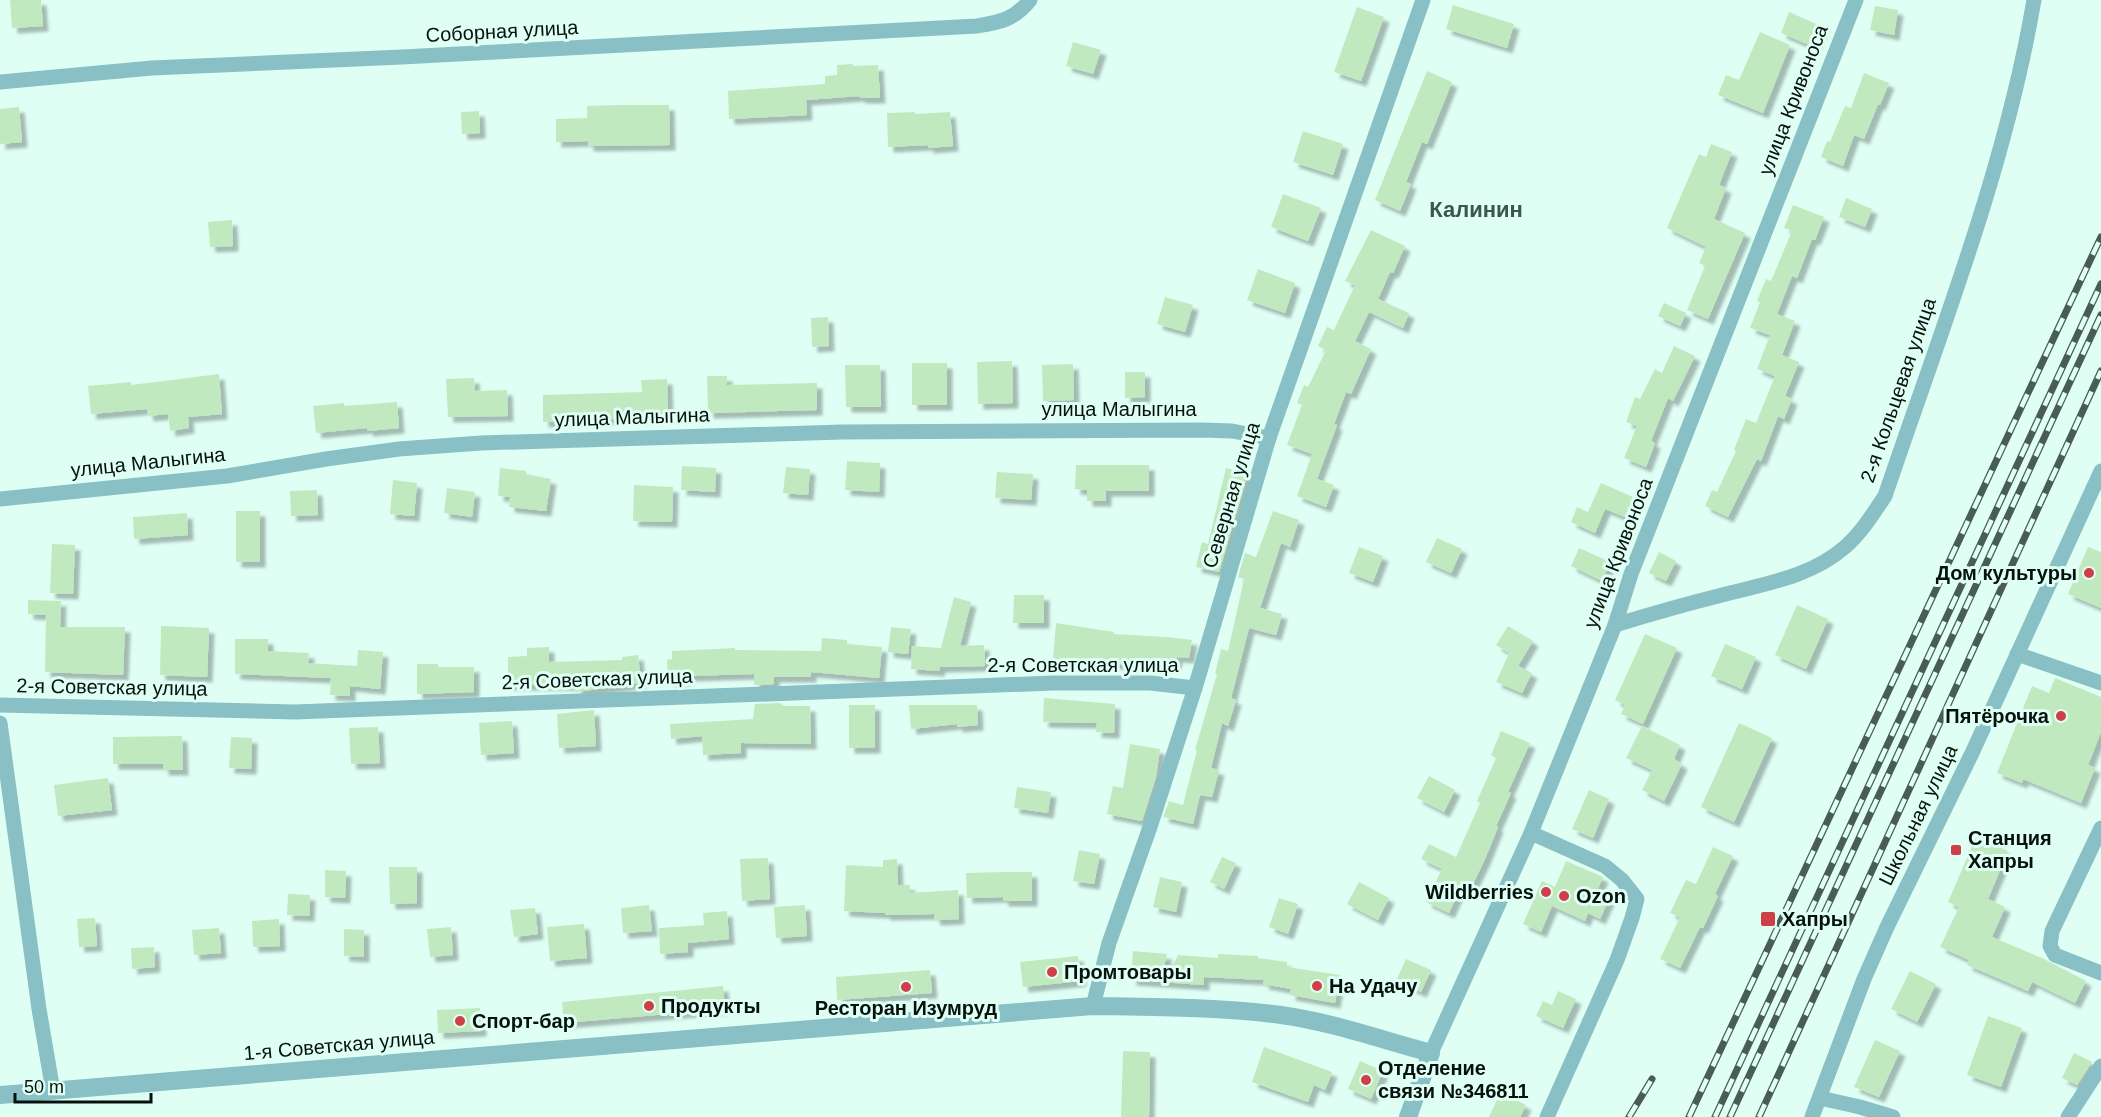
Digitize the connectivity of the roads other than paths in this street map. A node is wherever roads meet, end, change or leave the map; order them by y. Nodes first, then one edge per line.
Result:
1 (1030, 0) edge
2 (1423, 0) edge
3 (1856, 0) edge
4 (2034, 0) edge
5 (0, 82) edge
6 (1269, 438) junction
7 (2101, 471) edge
8 (0, 499) edge
9 (1615, 625) junction
10 (2017, 654) junction
11 (2101, 683) edge
12 (1195, 688) junction
13 (0, 705) edge
14 (0, 723) edge
15 (2101, 828) edge
16 (1531, 833) junction
17 (2101, 973) edge
18 (1094, 1006) junction
19 (1431, 1053) junction
20 (2101, 1066) edge
21 (53, 1091) junction
22 (0, 1095) edge
23 (1820, 1098) junction
24 (1408, 1117) edge
25 (1547, 1117) edge
26 (1812, 1117) edge
27 (1893, 1117) edge
28 (2068, 1117) edge

1 - 5 street, Соборная улица
2 - 6 street, Северная улица
3 - 9 street, улица Кривоноса
4 - 9 street, 2-я Кольцевая улица
6 - 8 street, улица Малыгина
6 - 12 street, Северная улица
7 - 10 street, Школьная улица
9 - 16 street, улица Кривоноса
10 - 11 street
10 - 23 street, Школьная улица
12 - 13 street, 2-я Советская улица
12 - 18 street, Северная улица
14 - 21 street
15 - 17 street
16 - 19 street, улица Кривоноса
16 - 25 street
18 - 19 street, 1-я Советская улица
18 - 21 street, 1-я Советская улица
19 - 24 street, улица Кривоноса
20 - 28 street
21 - 22 street, 1-я Советская улица
23 - 26 street, Школьная улица
23 - 27 street

